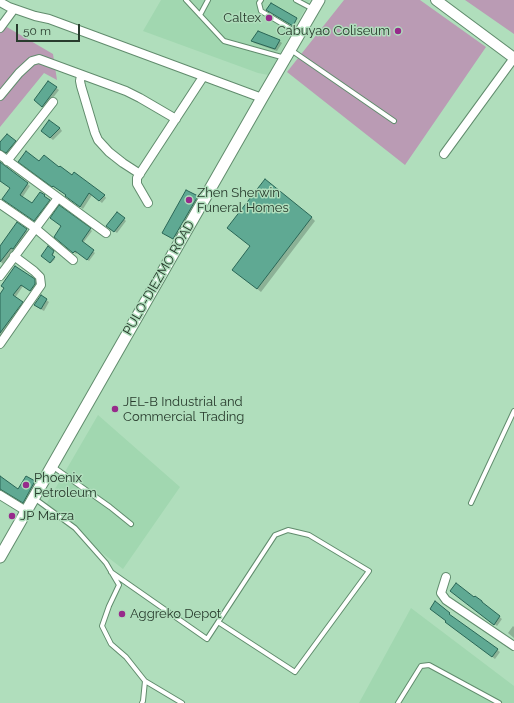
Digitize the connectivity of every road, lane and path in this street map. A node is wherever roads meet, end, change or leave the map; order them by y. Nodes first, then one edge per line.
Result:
1 (186, 0) edge
2 (208, 0) edge
3 (261, 0) edge
4 (296, 0) edge
5 (436, 0) edge
6 (1, 1) edge
7 (317, 5) edge
8 (14, 9) junction
9 (200, 15) junction
10 (0, 28) edge
11 (300, 34) junction
12 (288, 54) junction
13 (514, 58) edge
14 (81, 75) junction
15 (203, 76) junction
16 (0, 96) edge
17 (262, 98) junction
18 (54, 102) dead end
19 (176, 119) junction
20 (394, 121) dead end
21 (444, 154) dead end
22 (0, 155) edge
23 (7, 161) junction
24 (140, 174) junction
25 (58, 198) junction
26 (148, 203) dead end
27 (1, 207) edge
28 (35, 228) junction
29 (106, 232) dead end
30 (14, 256) junction
31 (73, 260) dead end
32 (0, 276) edge
33 (0, 344) edge
34 (514, 411) edge
35 (52, 465) junction
36 (0, 495) edge
37 (33, 498) junction
38 (470, 503) dead end
39 (26, 511) junction
40 (131, 524) dead end
41 (0, 557) edge
42 (111, 572) junction
43 (446, 577) dead end
44 (218, 622) junction
45 (514, 646) edge
46 (145, 681) junction
47 (142, 703) edge
48 (182, 703) edge
49 (398, 703) edge
50 (499, 703) edge

1 - 9 lane
2 - 9 lane
3 - 11 lane
4 - 7 lane
5 - 13 street
6 - 8 street
7 - 11 main road, PULO-DIEZMO ROAD
8 - 10 street
8 - 15 street
9 - 12 lane
11 - 12 main road, PULO-DIEZMO ROAD
12 - 17 main road, PULO-DIEZMO ROAD
12 - 20 lane
13 - 21 street
14 - 16 street
14 - 19 street
14 - 24 street
15 - 17 street
15 - 19 street
17 - 35 main road, PULO-DIEZMO ROAD
18 - 23 street
19 - 24 street
22 - 23 street
23 - 25 street
24 - 26 street
25 - 28 street
25 - 29 street
27 - 28 street
28 - 30 street
28 - 31 street
30 - 32 street
30 - 33 street
34 - 38 lane
35 - 37 main road, PULO-DIEZMO ROAD
35 - 40 lane
36 - 39 street
37 - 39 main road, PULO-DIEZMO ROAD
37 - 42 lane
39 - 41 main road, PULO-DIEZMO ROAD
42 - 44 lane
42 - 46 lane
43 - 45 street
44 - 44 lane
46 - 47 lane
46 - 48 lane
49 - 50 lane

